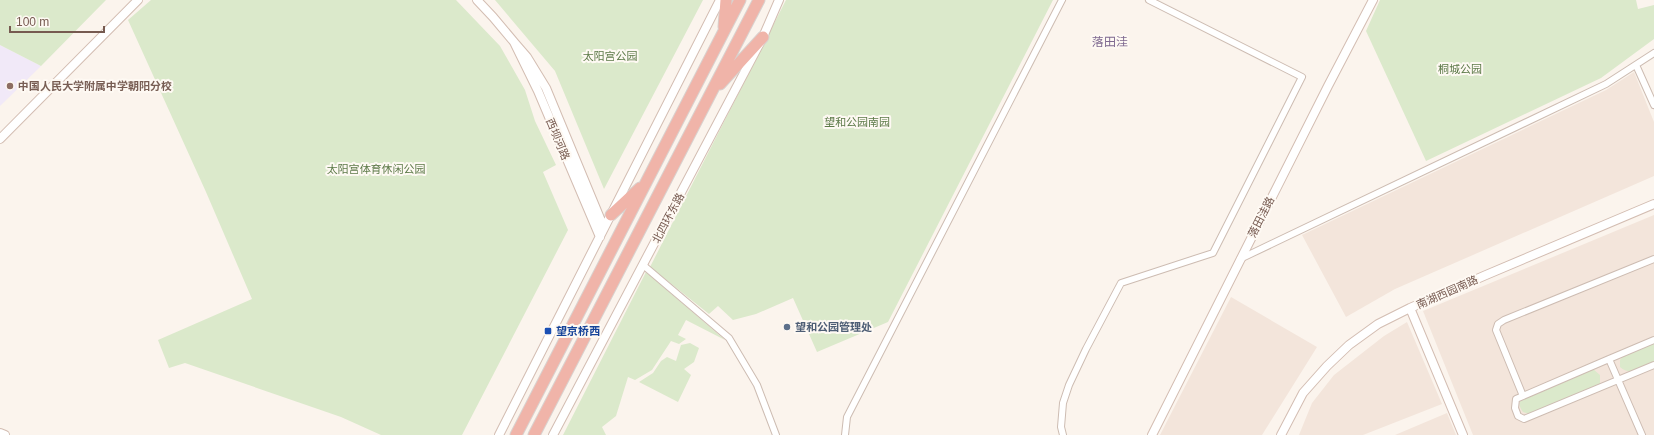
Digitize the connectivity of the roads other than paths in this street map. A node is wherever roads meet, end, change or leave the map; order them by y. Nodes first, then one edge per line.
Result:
1 (138, 0) edge
2 (477, 0) edge
3 (720, 0) edge
4 (726, 0) edge
5 (740, 0) edge
6 (759, 0) edge
7 (779, 0) edge
8 (1062, 0) edge
9 (1149, 0) edge
10 (1373, 0) edge
11 (723, 33) junction
12 (763, 37) junction
13 (514, 42) junction
14 (1654, 53) edge
15 (1636, 65) junction
16 (710, 95) junction
17 (1654, 105) edge
18 (0, 139) edge
19 (646, 182) junction
20 (1654, 204) edge
21 (611, 214) junction
22 (604, 228) junction
23 (600, 237) junction
24 (1240, 259) junction
25 (1654, 259) edge
26 (643, 265) junction
27 (1410, 308) junction
28 (1654, 340) edge
29 (1609, 359) junction
30 (1654, 365) edge
31 (1619, 380) junction
32 (1523, 396) junction
33 (0, 433) edge
34 (5, 435) edge
35 (499, 435) edge
36 (516, 435) edge
37 (534, 435) edge
38 (553, 435) edge
39 (776, 435) edge
40 (845, 435) edge
41 (1063, 435) edge
42 (1152, 435) edge
43 (1281, 435) edge
44 (1462, 435) edge
45 (1642, 435) edge

1 - 18 street
2 - 13 street, 西坝河路
3 - 21 street
4 - 11 highway
5 - 11 highway
6 - 16 highway, 北四环东路
7 - 12 street, 北四环东路
8 - 40 street
9 - 41 street
10 - 24 street, 落田洼路
11 - 19 highway
12 - 16 highway
12 - 26 street, 北四环东路
13 - 22 street, 西坝河路
13 - 23 street, 西坝河路
14 - 15 street
15 - 17 street
15 - 24 street
16 - 37 highway, 北四环东路
19 - 21 highway
19 - 36 highway
20 - 27 street, 南湖西园南路
21 - 22 street
22 - 23 street
23 - 35 street
24 - 42 street, 落田洼路
25 - 32 street
26 - 38 street, 北四环东路
26 - 39 street
27 - 43 street, 南湖西园南路
27 - 44 street
28 - 29 street
29 - 31 street
29 - 32 street
30 - 31 street
31 - 32 street
31 - 45 street
33 - 34 street

